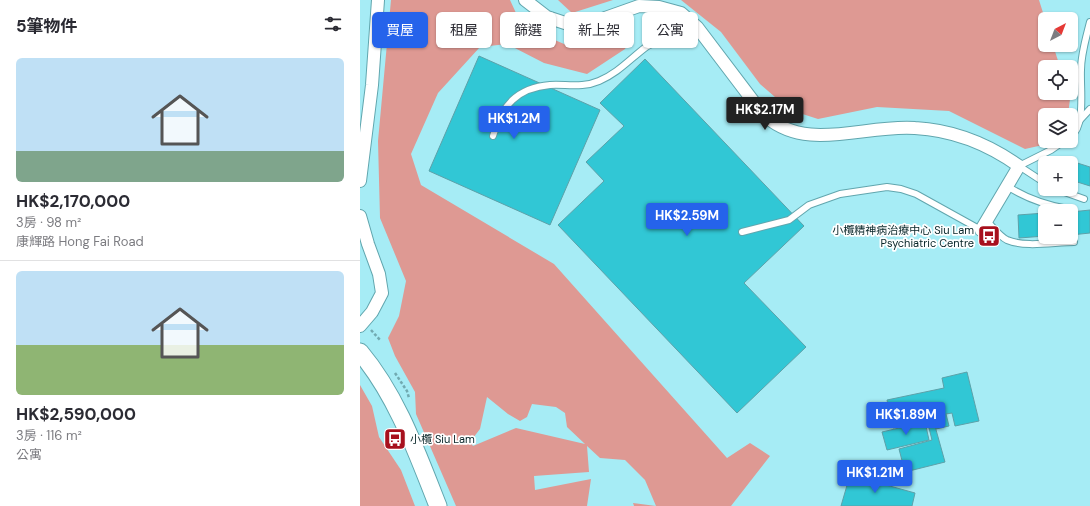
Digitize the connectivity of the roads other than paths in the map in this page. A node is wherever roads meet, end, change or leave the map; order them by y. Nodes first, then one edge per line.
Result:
1 (378, 0) edge
2 (525, 0) edge
3 (676, 12) edge
4 (1090, 22) edge
5 (698, 28) edge
6 (645, 48) edge
7 (1090, 109) edge
8 (1078, 123) joint
9 (493, 136) dead end
10 (1054, 148) edge
11 (1019, 166) junction
12 (1038, 178) edge
13 (360, 181) edge
14 (1007, 186) junction
15 (1076, 196) edge
16 (1084, 199) dead end
17 (1044, 204) edge
18 (360, 216) edge
19 (984, 225) junction
20 (742, 232) dead end
21 (1038, 243) edge
22 (360, 326) edge
23 (360, 352) edge
24 (438, 506) edge

1 - 13 street
2 - 3 street
4 - 8 lane
5 - 11 street
6 - 9 lane
7 - 8 lane
10 - 11 lane
11 - 12 lane
11 - 14 street
14 - 17 lane
14 - 19 street
15 - 16 lane
18 - 22 street
19 - 20 lane
19 - 21 lane
23 - 24 main road

